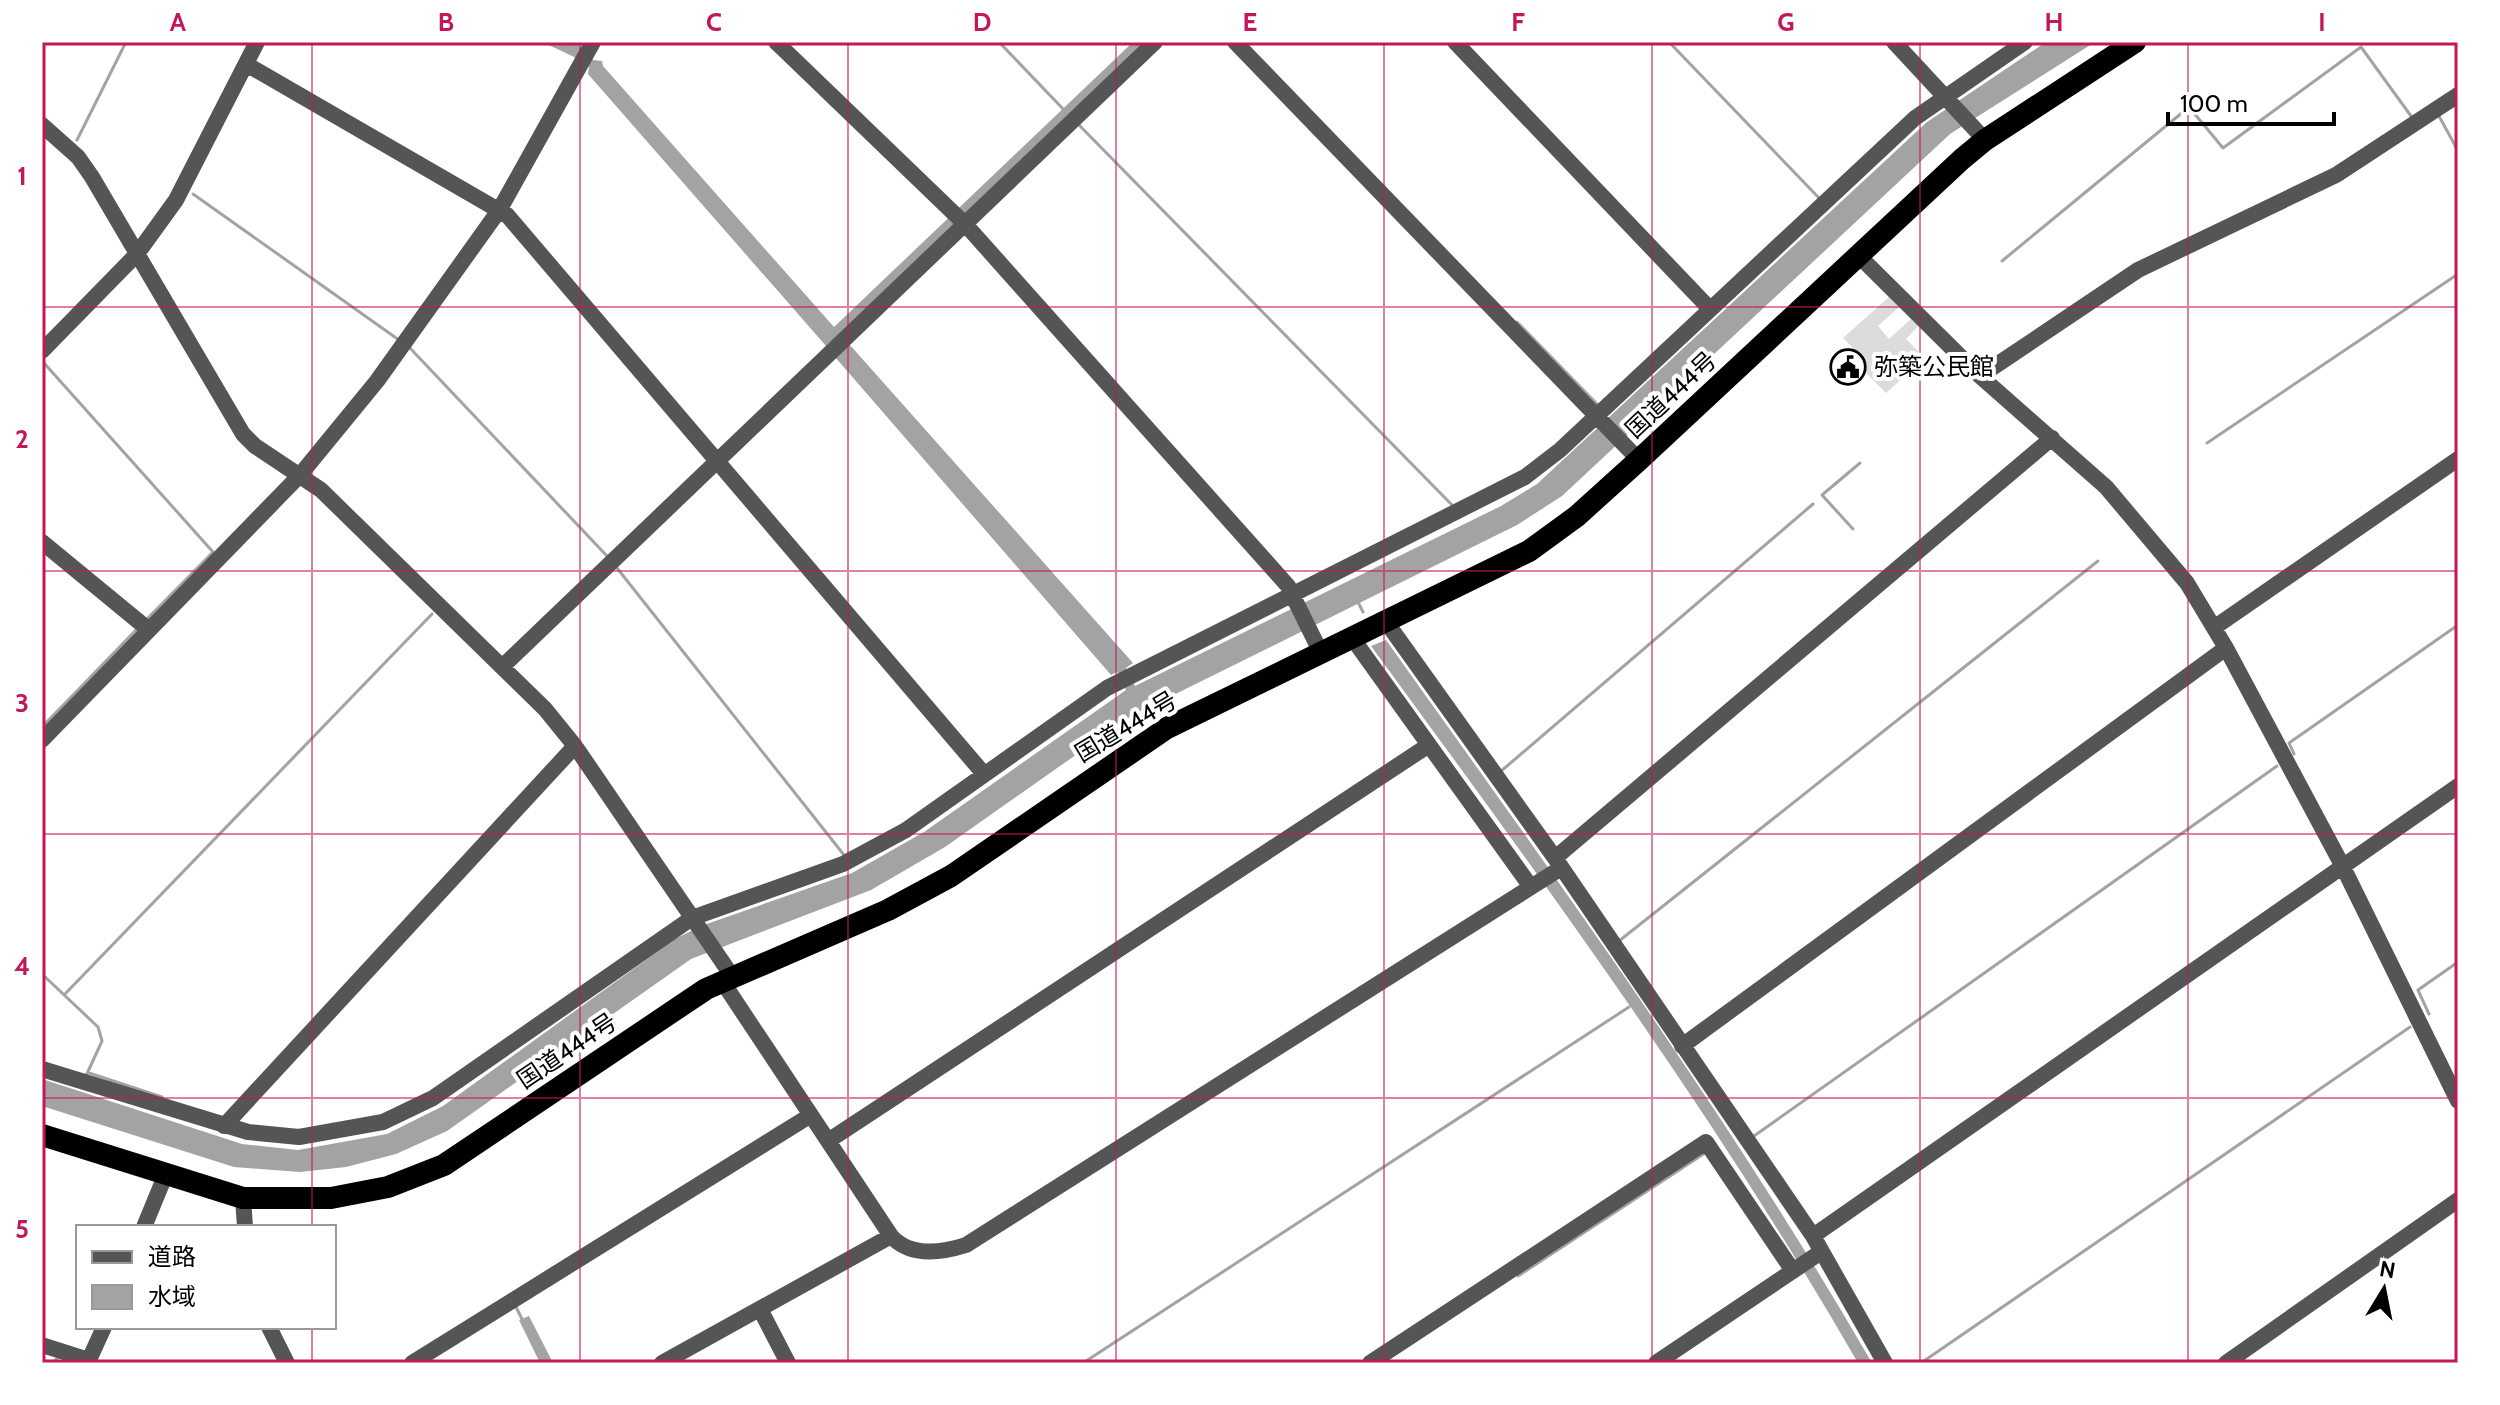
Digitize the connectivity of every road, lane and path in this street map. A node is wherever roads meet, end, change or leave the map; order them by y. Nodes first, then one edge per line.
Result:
1 (257, 42) edge
2 (776, 42) edge
3 (1155, 42) edge
4 (1235, 42) edge
5 (1455, 42) edge
6 (1894, 42) edge
7 (2025, 42) edge
8 (2135, 42) edge
9 (591, 46) edge
10 (246, 64) junction
11 (2458, 95) edge
12 (1947, 97) junction
13 (42, 125) edge
14 (1979, 133) junction
15 (500, 209) junction
16 (960, 218) junction
17 (137, 254) junction
18 (1859, 256) junction
19 (1710, 309) junction
20 (42, 351) edge
21 (1980, 376) junction
22 (1599, 417) junction
23 (2052, 438) junction
24 (1632, 453) junction
25 (2458, 459) edge
26 (716, 460) junction
27 (300, 475) junction
28 (42, 542) edge
29 (1294, 598) junction
30 (1384, 624) junction
31 (2215, 627) junction
32 (149, 630) junction
33 (1356, 638) junction
34 (1317, 644) junction
35 (2226, 648) junction
36 (502, 667) junction
37 (42, 740) edge
38 (1429, 745) junction
39 (575, 746) junction
40 (984, 774) junction
41 (2458, 786) edge
42 (2342, 865) junction
43 (1557, 866) junction
44 (1535, 885) junction
45 (692, 919) junction
46 (725, 972) junction
47 (1682, 1046) junction
48 (42, 1069) edge
49 (2458, 1101) edge
50 (811, 1115) junction
51 (224, 1126) junction
52 (42, 1135) edge
53 (828, 1141) junction
54 (165, 1176) junction
55 (243, 1198) junction
56 (2458, 1200) edge
57 (145, 1225) edge
58 (245, 1225) edge
59 (891, 1236) junction
60 (1813, 1236) junction
61 (1818, 1254) junction
62 (1795, 1270) junction
63 (760, 1309) junction
64 (103, 1329) edge
65 (270, 1329) edge
66 (42, 1345) edge
67 (287, 1363) edge
68 (412, 1363) edge
69 (662, 1363) edge
70 (788, 1363) edge
71 (1370, 1363) edge
72 (1656, 1363) edge
73 (1885, 1363) edge
74 (2226, 1363) edge

1 - 10 street
2 - 16 street
3 - 16 street
4 - 22 street
5 - 19 street
6 - 12 street
7 - 12 street
8 - 14 highway, 国道444号
9 - 15 street
10 - 15 street
10 - 17 street
11 - 21 street
12 - 14 street
12 - 19 street
13 - 17 street
14 - 18 highway, 国道444号
15 - 26 street
15 - 27 street
16 - 26 street
16 - 29 street
17 - 20 street
17 - 27 street
18 - 21 street
18 - 24 highway, 国道444号
19 - 22 street
21 - 23 street
22 - 24 street
22 - 29 street
23 - 31 street
23 - 43 street
24 - 30 highway, 国道444号
25 - 31 street
26 - 36 street
26 - 40 street
27 - 32 street
27 - 36 street
28 - 32 street
29 - 34 street
29 - 40 street
30 - 33 highway, 国道444号
30 - 43 street
31 - 35 street
32 - 37 street
33 - 34 highway, 国道444号
33 - 38 street
34 - 46 highway, 国道444号
35 - 42 street
35 - 47 street
36 - 39 street
38 - 44 street
38 - 53 street
39 - 45 street
39 - 51 street
40 - 45 street
41 - 42 street
42 - 49 street
42 - 60 street
43 - 44 street
43 - 47 street
44 - 59 street
45 - 46 street
45 - 51 street
46 - 50 street
46 - 55 highway, 国道444号
47 - 60 street
48 - 51 street
50 - 53 street
50 - 68 street
52 - 54 highway, 国道444号
53 - 59 street
54 - 55 highway, 国道444号
54 - 57 street
55 - 58 street
56 - 74 street
59 - 63 street
60 - 61 street
61 - 62 street
61 - 73 street
62 - 71 street
62 - 72 street
63 - 69 street
63 - 70 street
64 - 66 street
65 - 67 street

